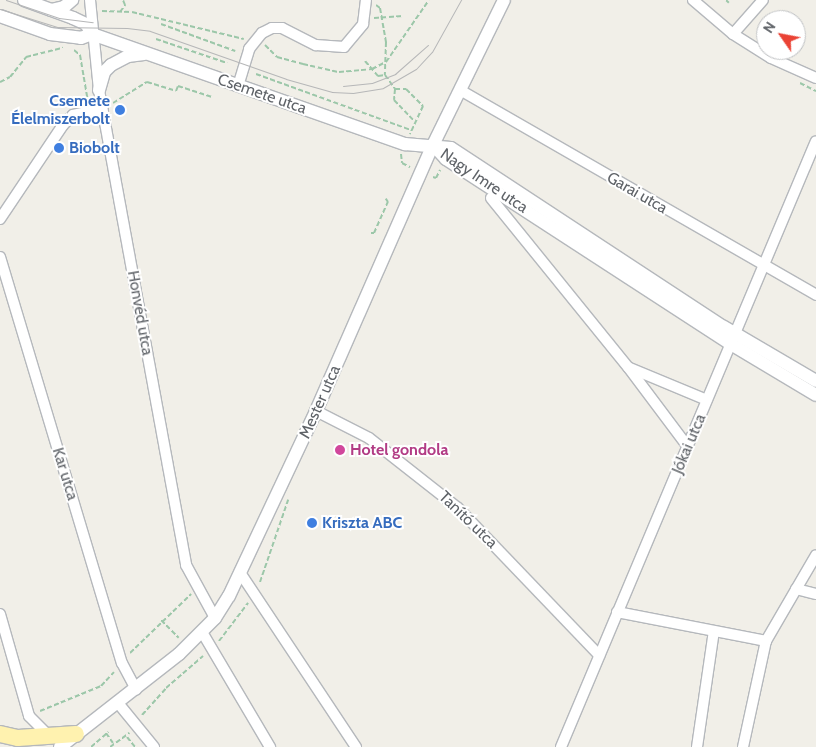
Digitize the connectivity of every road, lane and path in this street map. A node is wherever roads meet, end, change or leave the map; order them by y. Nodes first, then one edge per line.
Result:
1 (24, 0) edge
2 (72, 0) edge
3 (90, 0) edge
4 (123, 0) edge
5 (368, 0) edge
6 (504, 0) edge
7 (693, 0) edge
8 (726, 0) edge
9 (763, 0) edge
10 (729, 3) dead end
11 (51, 10) junction
12 (114, 12) dead end
13 (120, 12) junction
14 (0, 16) edge
15 (364, 16) junction
16 (403, 16) dead end
17 (382, 20) junction
18 (161, 24) dead end
19 (92, 34) junction
20 (733, 34) junction
21 (156, 39) dead end
22 (254, 41) junction
23 (236, 51) dead end
24 (149, 54) junction
25 (365, 61) dead end
26 (227, 64) dead end
27 (256, 74) dead end
28 (385, 75) junction
29 (816, 78) edge
30 (796, 81) dead end
31 (0, 82) edge
32 (238, 86) junction
33 (395, 89) junction
34 (98, 90) junction
35 (460, 90) junction
36 (816, 91) edge
37 (211, 97) dead end
38 (102, 110) junction
39 (89, 112) junction
40 (415, 122) junction
41 (411, 130) junction
42 (816, 141) edge
43 (405, 144) junction
44 (433, 145) junction
45 (421, 172) junction
46 (436, 178) dead end
47 (491, 198) dead end
48 (386, 199) dead end
49 (2, 212) edge
50 (371, 233) dead end
51 (0, 257) edge
52 (764, 266) junction
53 (816, 295) edge
54 (732, 338) junction
55 (628, 367) junction
56 (816, 381) edge
57 (816, 395) edge
58 (707, 400) junction
59 (316, 411) junction
60 (688, 448) junction
61 (289, 497) dead end
62 (816, 555) edge
63 (241, 574) junction
64 (198, 588) junction
65 (796, 589) junction
66 (254, 594) junction
67 (816, 594) edge
68 (617, 612) junction
69 (0, 614) edge
70 (215, 618) junction
71 (714, 631) junction
72 (202, 632) junction
73 (766, 641) junction
74 (213, 650) junction
75 (599, 655) junction
76 (122, 663) junction
77 (136, 689) junction
78 (118, 703) junction
79 (29, 716) junction
80 (136, 726) junction
81 (0, 734) edge
82 (127, 736) junction
83 (73, 740) edge
84 (55, 742) edge
85 (114, 743) junction
86 (91, 747) edge
87 (110, 747) edge
88 (135, 747) edge
89 (154, 747) edge
90 (270, 747) edge
91 (356, 747) edge
92 (561, 747) edge
93 (697, 747) edge
94 (743, 747) edge

1 - 11 street
2 - 11 street
3 - 19 street, Honvéd utca
4 - 13 path
5 - 15 street
5 - 17 path
6 - 35 street, Mester utca
7 - 20 street
8 - 10 path
9 - 20 street
11 - 19 street
12 - 13 path
13 - 22 path
14 - 19 street
15 - 17 path
15 - 22 street
16 - 17 path
17 - 28 path
18 - 23 path
19 - 24 street, Csemete utca
19 - 34 street, Honvéd utca
20 - 29 street
21 - 26 path
22 - 32 street
24 - 32 street, Csemete utca
24 - 34 street
25 - 28 path
27 - 41 path
28 - 33 path
30 - 36 path
31 - 39 path
32 - 43 street, Csemete utca
33 - 40 path
33 - 40 path
34 - 38 street, Honvéd utca
35 - 44 street, Mester utca
35 - 52 street, Garai utca
37 - 38 path
38 - 39 street
38 - 64 street, Honvéd utca
39 - 49 street
40 - 41 path
41 - 43 path
42 - 52 street, Jókai utca
43 - 44 street, Csemete utca
43 - 45 path
44 - 45 street, Mester utca
44 - 54 street, Nagy Imre utca
45 - 46 path
45 - 59 street, Mester utca
47 - 55 street
48 - 50 path
51 - 76 street, Kar utca
52 - 53 street, Garai utca
52 - 54 street, Jókai utca
54 - 56 street, Nagy Imre utca
54 - 57 street, Nagy Imre utca
54 - 58 street, Jókai utca
55 - 58 street
55 - 60 street
58 - 60 street, Jókai utca
59 - 63 street, Mester utca
59 - 75 street, Tanító utca
60 - 68 street, Jókai utca
61 - 66 path
62 - 65 street
63 - 66 street
63 - 70 street, Mester utca
64 - 70 street, Honvéd utca
64 - 76 path
65 - 67 street
65 - 73 street
66 - 74 path
66 - 91 street
68 - 71 street
68 - 75 street, Jókai utca
69 - 79 street
70 - 72 street, Mester utca
71 - 73 street
71 - 93 street
72 - 74 street
72 - 77 street, Mester utca
73 - 94 street
74 - 80 path
74 - 90 street
75 - 92 street, Jókai utca
76 - 77 street, Kar utca
76 - 79 path
77 - 78 street, Mester utca
78 - 80 street
78 - 83 street, Mester utca
79 - 84 street
80 - 82 path
80 - 89 street
81 - 84 main road
82 - 85 path
82 - 88 path
83 - 84 main road
85 - 86 path
85 - 87 path

